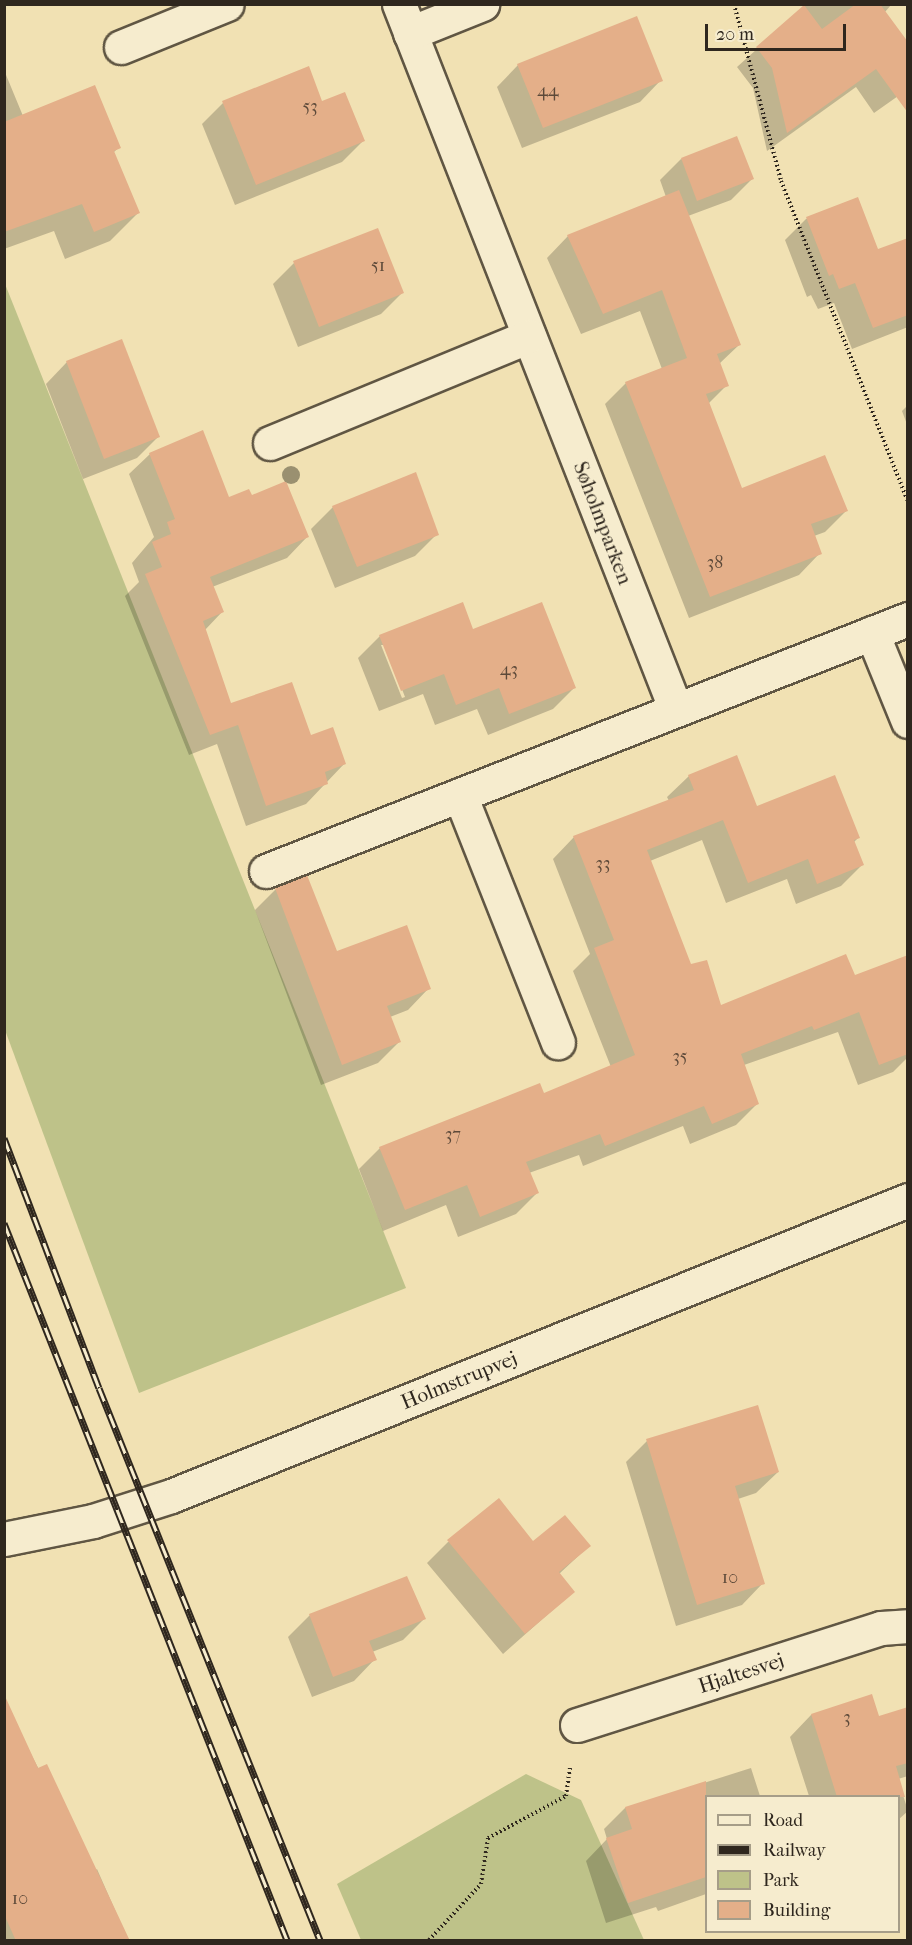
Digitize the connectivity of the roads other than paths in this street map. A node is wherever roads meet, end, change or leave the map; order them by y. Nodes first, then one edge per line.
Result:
1 (227, 4) edge
2 (482, 4) edge
3 (404, 19) edge
4 (121, 47) dead end
5 (529, 336) junction
6 (270, 443) dead end
7 (908, 619) edge
8 (872, 633) junction
9 (676, 710) junction
10 (908, 721) edge
11 (460, 795) junction
12 (266, 871) dead end
13 (558, 1042) dead end
14 (908, 1200) edge
15 (4, 1539) edge
16 (908, 1626) edge
17 (577, 1725) road end

1 - 4 street
2 - 3 street, Søholmparken
3 - 5 street, Søholmparken
5 - 6 street
5 - 9 street, Søholmparken
7 - 8 street
8 - 9 street
8 - 10 street
9 - 11 street
11 - 12 street
11 - 13 street
14 - 15 street, Holmstrupvej
16 - 17 street, Hjaltesvej

